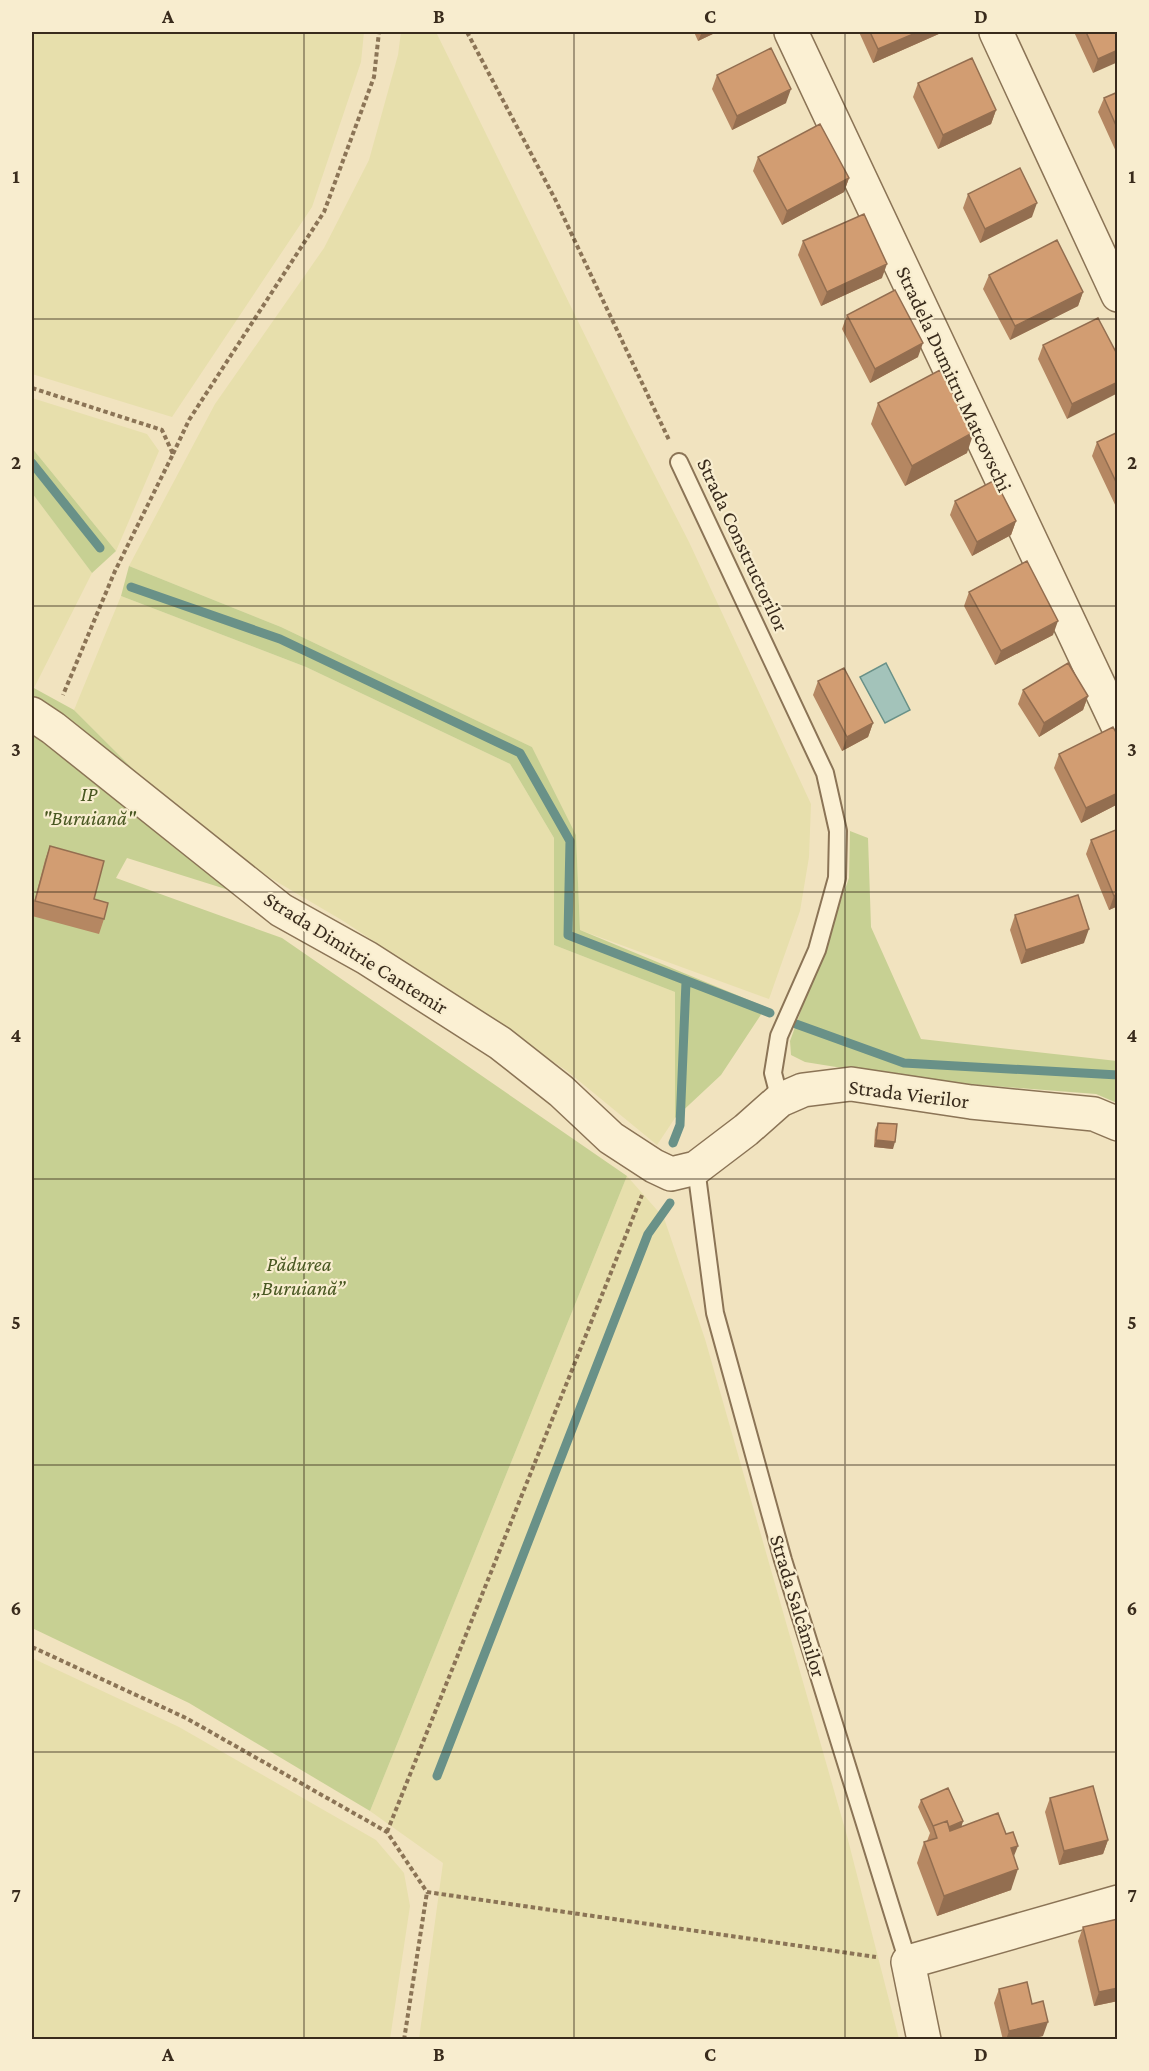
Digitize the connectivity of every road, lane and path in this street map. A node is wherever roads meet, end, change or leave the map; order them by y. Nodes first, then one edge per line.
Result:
1 (379, 32) edge
2 (467, 32) edge
3 (791, 32) edge
4 (996, 32) edge
5 (1118, 295) edge
6 (32, 388) edge
7 (173, 454) junction
8 (680, 462) joint
9 (42, 721) edge
10 (1118, 726) edge
11 (780, 1100) junction
12 (1118, 1124) edge
13 (654, 1166) junction
14 (696, 1168) junction
15 (32, 1647) edge
16 (387, 1832) junction
17 (427, 1892) junction
18 (1118, 1902) edge
19 (908, 1962) junction
20 (404, 2040) edge
21 (924, 2040) edge

1 - 7 path
2 - 8 path, Strada Constructorilor
3 - 10 street, Stradela Dumitru Matcovschi
4 - 5 street
6 - 7 path
7 - 9 path
8 - 11 lane, Strada Constructorilor
9 - 13 street, Strada Dimitrie Cantemir
11 - 12 street, Strada Vierilor
11 - 14 street, Strada Vierilor
13 - 14 street
13 - 16 path
14 - 19 lane, Strada Salcâmilor
15 - 16 path
16 - 17 path
17 - 19 path
17 - 20 path
18 - 19 street
19 - 21 street, Strada Salcâmilor

